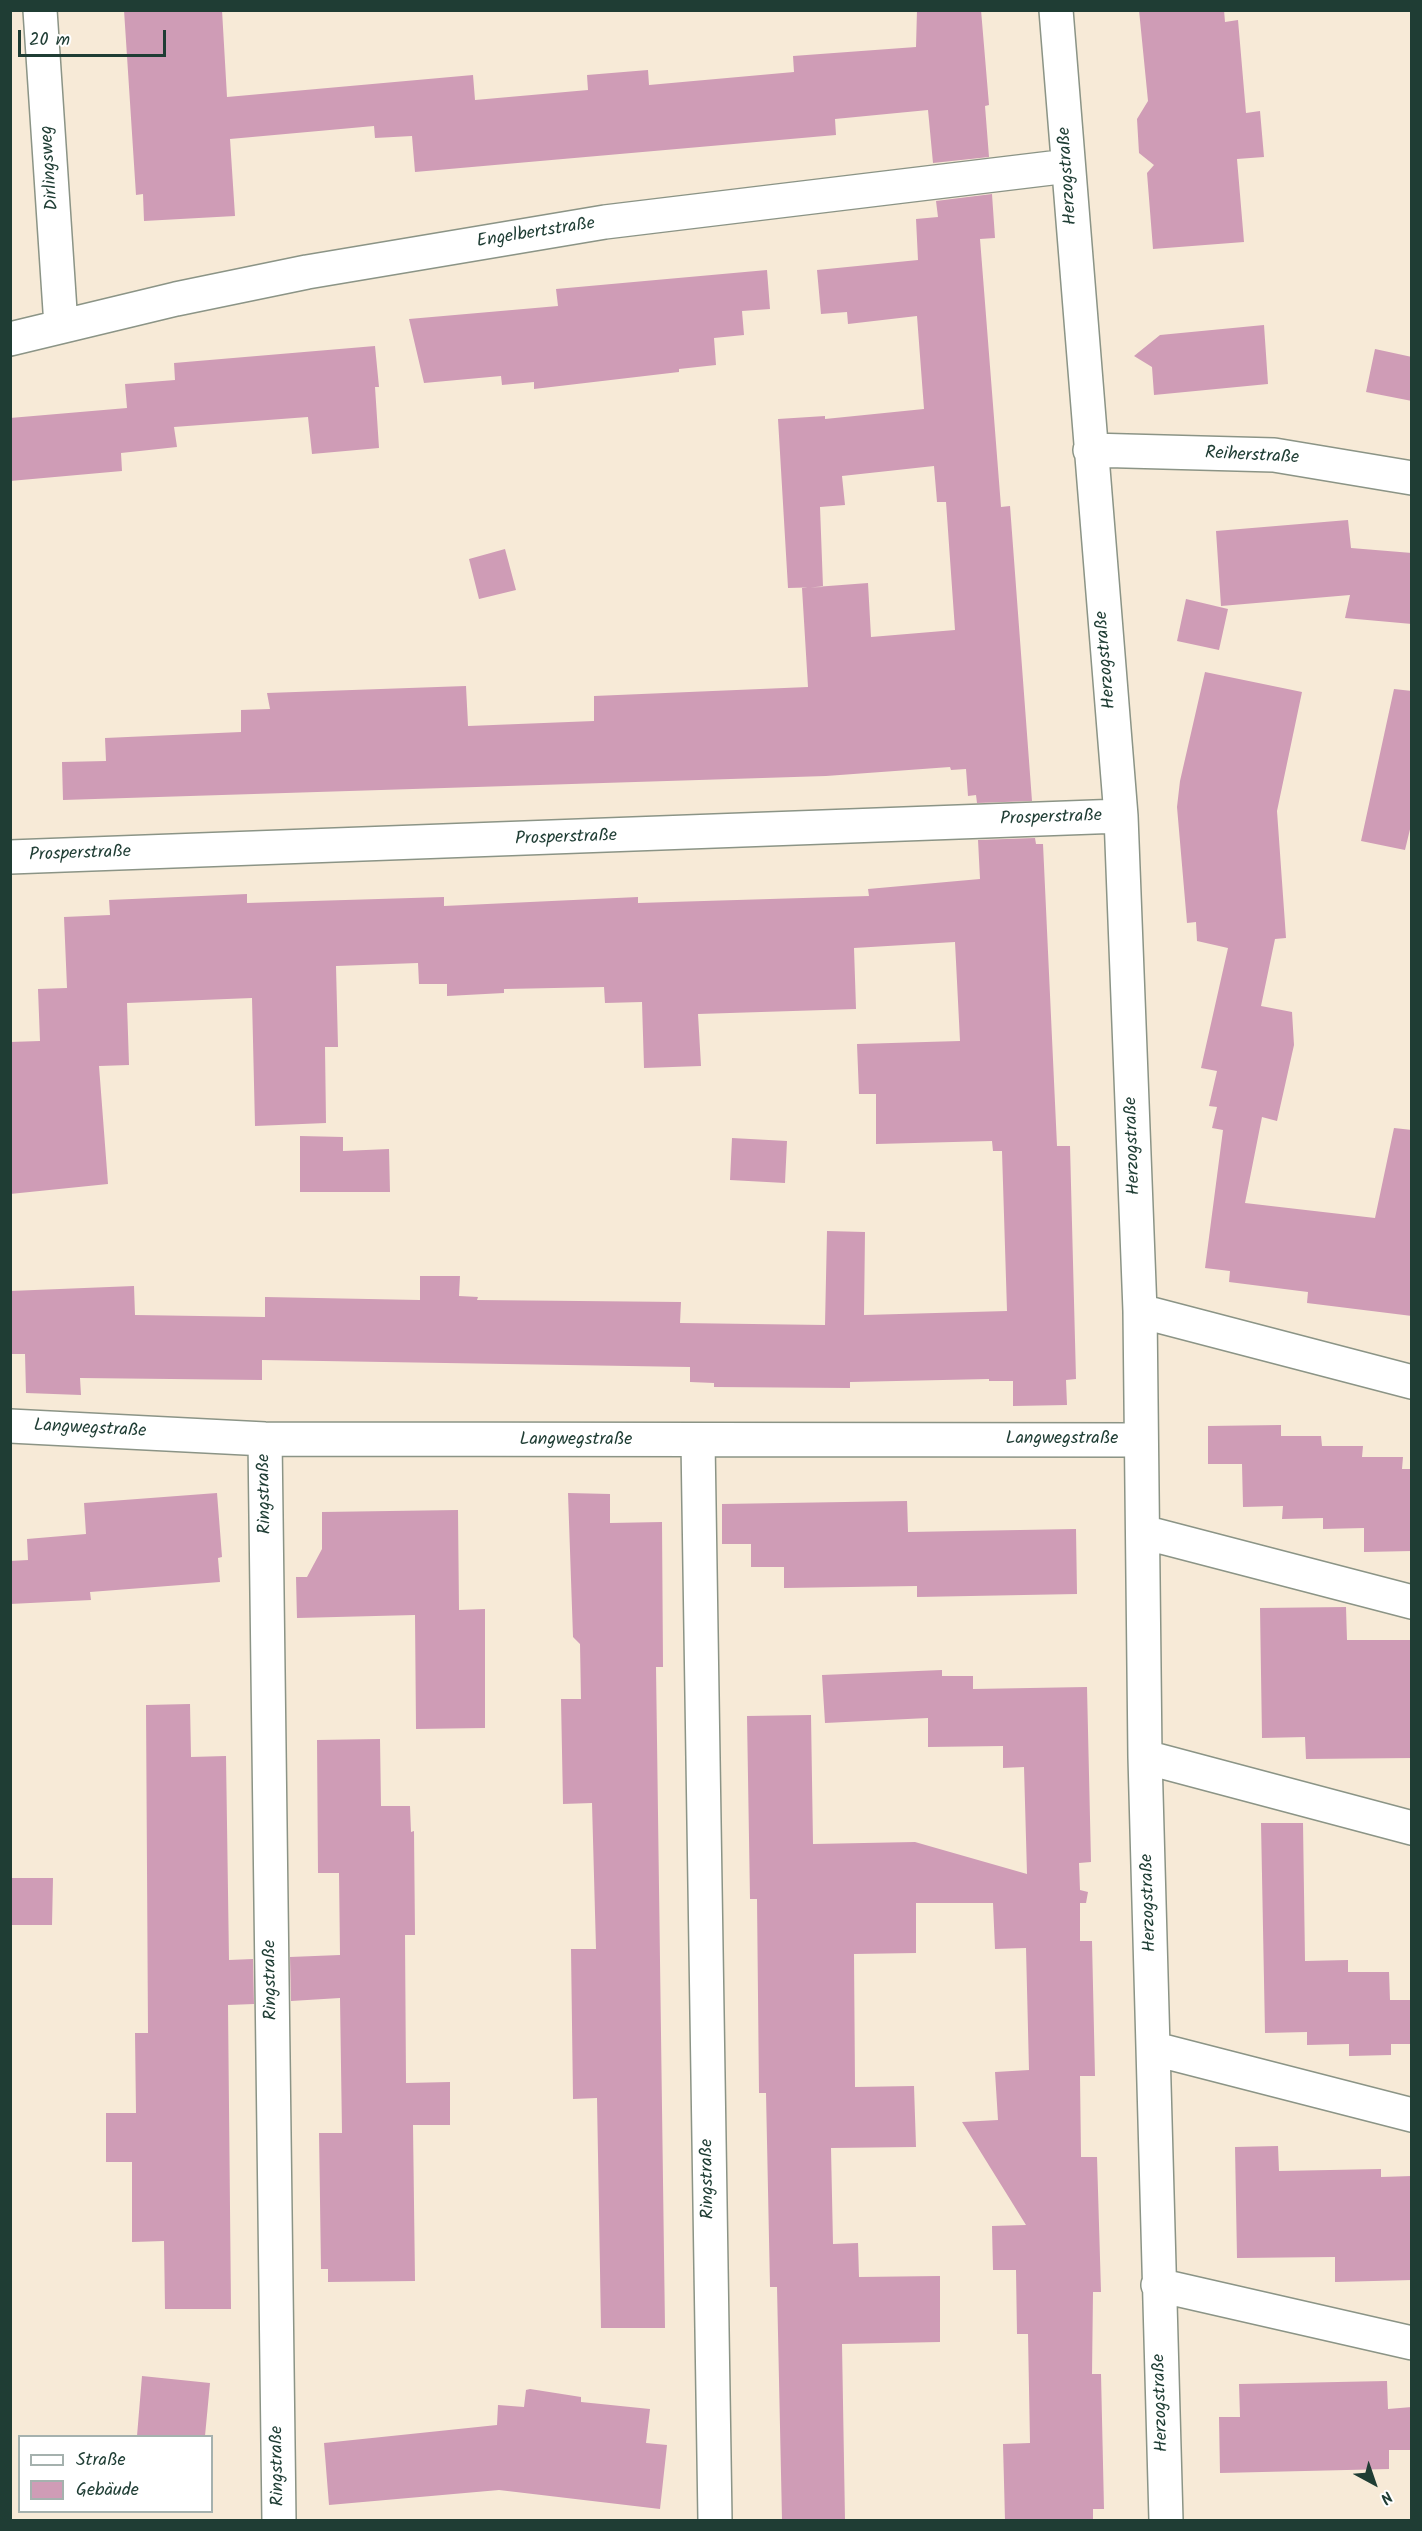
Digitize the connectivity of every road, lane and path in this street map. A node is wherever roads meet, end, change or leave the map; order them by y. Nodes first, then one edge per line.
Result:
1 (40, 10) edge
2 (1056, 10) edge
3 (1068, 166) junction
4 (61, 326) junction
5 (10, 339) edge
6 (1090, 450) junction
7 (1412, 478) edge
8 (1120, 816) junction
9 (10, 857) edge
10 (1140, 1311) junction
11 (1412, 1382) edge
12 (10, 1426) edge
13 (265, 1439) junction
14 (1141, 1440) junction
15 (698, 1441) junction
16 (1143, 1532) junction
17 (1412, 1602) edge
18 (1145, 1757) junction
19 (1412, 1827) edge
20 (1155, 2049) junction
21 (1412, 2115) edge
22 (1158, 2285) junction
23 (1412, 2343) edge
24 (279, 2520) edge
25 (715, 2520) edge
26 (1166, 2520) edge

1 - 4 street, Dirlingsweg
2 - 3 street, Herzogstraße
3 - 4 street, Engelbertstraße
3 - 6 street, Herzogstraße
4 - 5 street, Engelbertstraße
6 - 7 street, Reiherstraße
6 - 8 street, Herzogstraße
8 - 9 street, Prosperstraße
8 - 10 street, Herzogstraße
10 - 11 street
10 - 14 street, Herzogstraße
12 - 13 street, Langwegstraße
13 - 15 street, Langwegstraße
13 - 24 street, Ringstraße
14 - 15 street, Langwegstraße
14 - 16 street, Herzogstraße
15 - 25 street, Ringstraße
16 - 17 street
16 - 18 street, Herzogstraße
18 - 19 street
18 - 20 street, Herzogstraße
20 - 21 street
20 - 22 street, Herzogstraße
22 - 23 street
22 - 26 street, Herzogstraße

